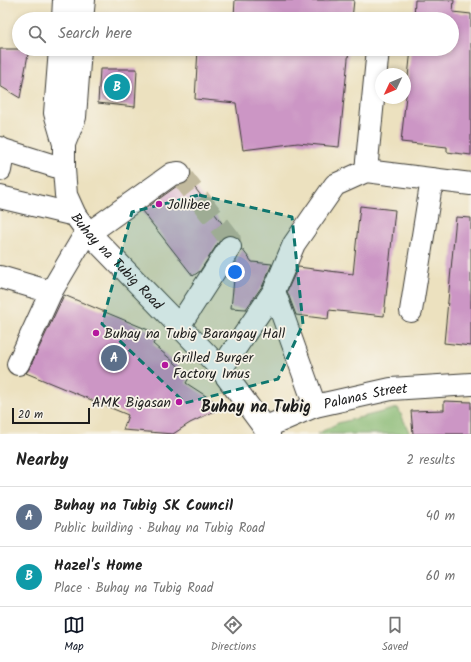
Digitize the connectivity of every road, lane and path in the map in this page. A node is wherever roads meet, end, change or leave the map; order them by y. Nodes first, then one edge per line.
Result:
1 (64, 0) edge
2 (84, 0) edge
3 (63, 12) edge
4 (83, 12) edge
5 (59, 56) edge
6 (80, 56) edge
7 (377, 56) edge
8 (64, 144) junction
9 (0, 149) edge
10 (64, 169) junction
11 (0, 170) edge
12 (366, 171) junction
13 (179, 173) dead end
14 (432, 180) junction
15 (471, 184) edge
16 (0, 197) edge
17 (84, 226) junction
18 (230, 247) dead end
19 (0, 277) edge
20 (274, 291) junction
21 (51, 292) junction
22 (411, 311) dead end
23 (179, 326) junction
24 (18, 364) dead end
25 (221, 369) junction
26 (471, 384) edge
27 (315, 406) junction
28 (264, 432) edge

1 - 3 street
2 - 4 street
5 - 8 street, Buhay na Tubig Road
6 - 8 street, Buhay na Tubig Road
7 - 12 street
8 - 10 street, Buhay na Tubig Road
9 - 10 street
9 - 11 street
10 - 17 street, Buhay na Tubig Road
12 - 14 street
12 - 20 street
13 - 17 street
14 - 15 street
14 - 22 street
16 - 17 street
17 - 21 street
17 - 23 street, Buhay na Tubig Road
18 - 23 street
19 - 21 street
20 - 25 street
20 - 27 street
21 - 24 street
23 - 25 street, Buhay na Tubig Road
25 - 28 street, Buhay na Tubig Road
26 - 27 street, Palanas Street
27 - 28 street, Palanas Street

